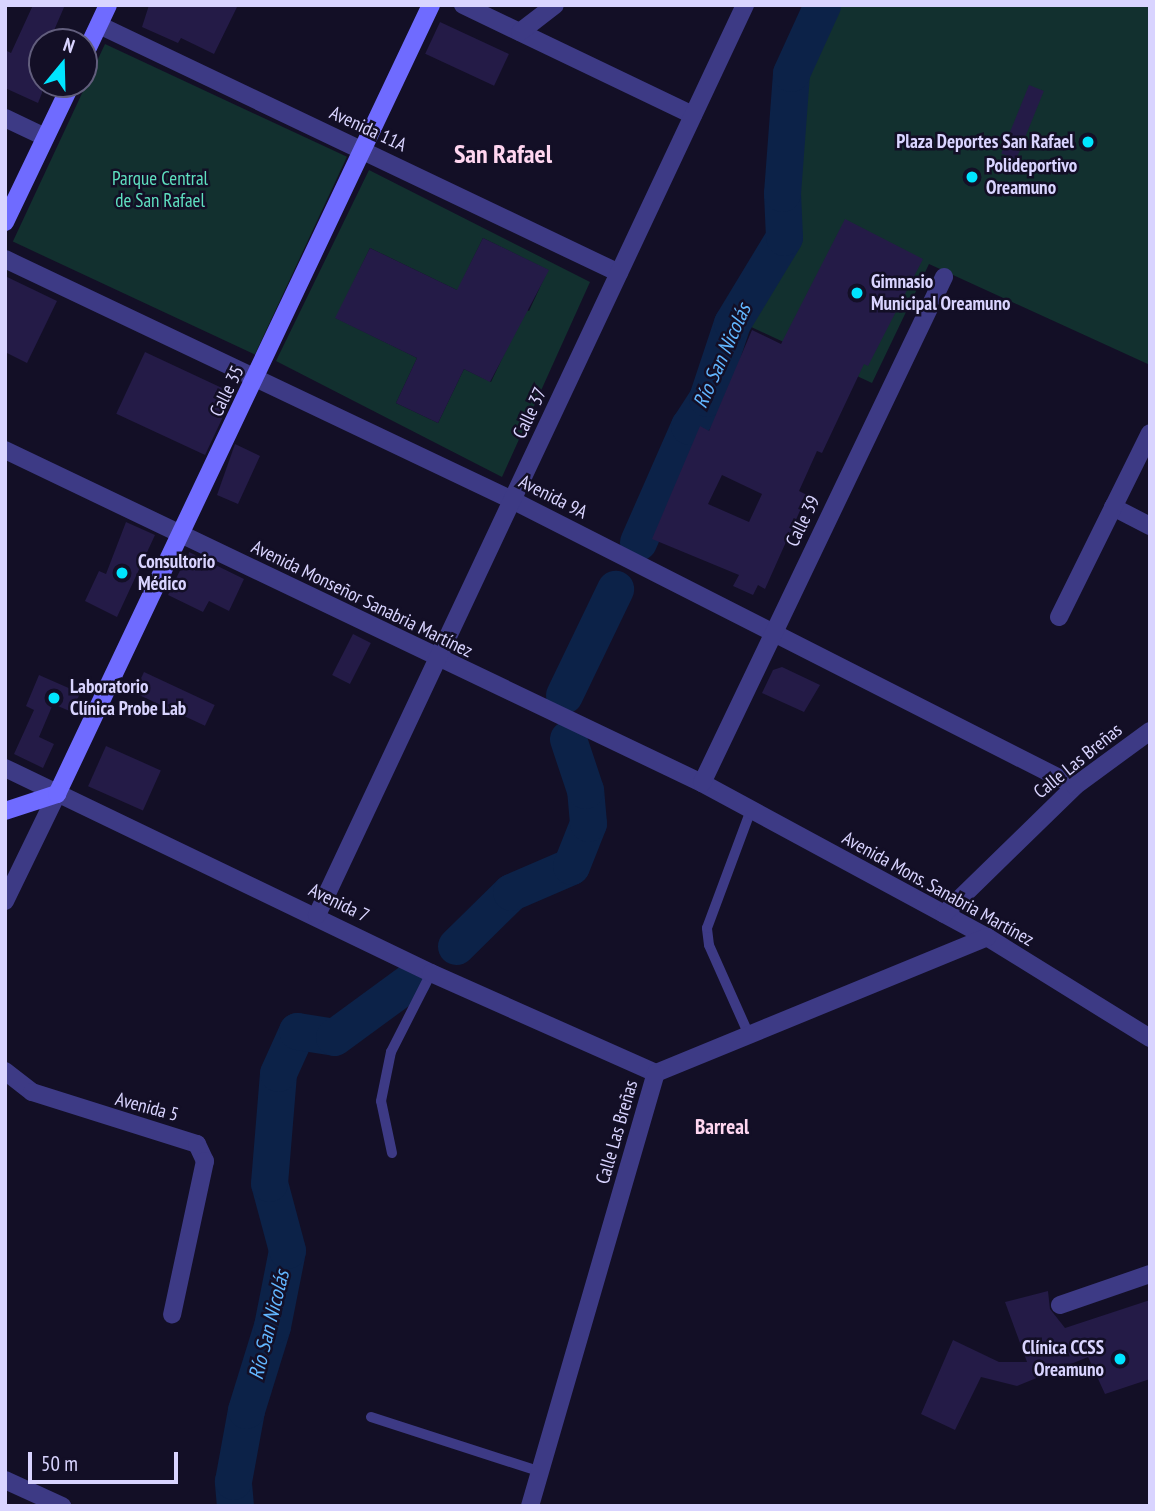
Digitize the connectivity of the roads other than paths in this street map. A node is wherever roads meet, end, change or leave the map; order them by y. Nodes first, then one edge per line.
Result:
1 (108, 5) edge
2 (431, 5) edge
3 (463, 5) edge
4 (555, 5) edge
5 (745, 5) edge
6 (99, 25) junction
7 (98, 28) edge
8 (520, 32) junction
9 (64, 98) edge
10 (693, 115) junction
11 (5, 117) edge
12 (45, 137) junction
13 (363, 150) junction
14 (5, 222) edge
15 (5, 259) edge
16 (619, 273) junction
17 (944, 277) dead end
18 (257, 377) junction
19 (1150, 433) edge
20 (5, 450) edge
21 (512, 500) junction
22 (1113, 507) junction
23 (1150, 526) edge
24 (181, 535) junction
25 (1059, 617) dead end
26 (774, 631) junction
27 (438, 659) junction
28 (1150, 731) edge
29 (5, 768) edge
30 (702, 783) junction
31 (1075, 786) junction
32 (57, 794) junction
33 (751, 810) junction
34 (5, 811) edge
35 (5, 901) edge
36 (944, 914) junction
37 (317, 915) junction
38 (987, 937) junction
39 (431, 973) junction
40 (749, 1035) junction
41 (1150, 1038) edge
42 (5, 1071) edge
43 (656, 1073) junction
44 (391, 1153) dead end
45 (1150, 1274) edge
46 (1060, 1306) dead end
47 (172, 1315) dead end
48 (371, 1416) dead end
49 (541, 1472) junction
50 (5, 1480) edge
51 (60, 1505) edge
52 (530, 1506) edge

1 - 6 main road
2 - 13 main road, Calle 35
3 - 8 street
4 - 8 street
5 - 10 street, Calle 37
6 - 7 main road
6 - 13 street, Avenida 11A
8 - 10 street
9 - 12 main road
10 - 16 street, Calle 37
11 - 12 street
12 - 14 main road
13 - 16 street, Avenida 11A
13 - 18 main road, Calle 35
15 - 18 street, Avenida 9A
16 - 21 street, Calle 37
17 - 26 street, Calle 39
18 - 21 street, Avenida 9A
18 - 24 main road, Calle 35
19 - 22 street
20 - 24 street, Avenida Monseñor Sanabria Martínez
21 - 26 street, Avenida 9A
21 - 27 street, Calle 37
22 - 23 street
22 - 25 street
24 - 27 street, Avenida Monseñor Sanabria Martínez
24 - 32 main road, Calle 35
26 - 30 street, Calle 39
26 - 31 street, Avenida 9A
27 - 30 street, Avenida Monseñor Sanabria Martínez
27 - 37 street, Calle 37
28 - 31 street, Calle Las Breñas
29 - 32 street, Avenida 7
30 - 33 street, Avenida Mons. Sanabria Martínez
31 - 36 street, Calle Las Breñas
32 - 34 main road
32 - 35 street
32 - 37 street, Avenida 7
33 - 36 street, Avenida Mons. Sanabria Martínez
33 - 40 lane
36 - 38 street, Avenida Mons. Sanabria Martínez
37 - 39 street, Avenida 7
38 - 40 street, Calle Las Breñas
38 - 41 street, Avenida Mons. Sanabria Martínez
39 - 43 street, Avenida 7
39 - 44 lane
40 - 43 street, Calle Las Breñas
42 - 47 street, Avenida 5
43 - 49 street, Calle Las Breñas
45 - 46 street
48 - 49 lane
49 - 52 street, Calle Las Breñas
50 - 51 street

